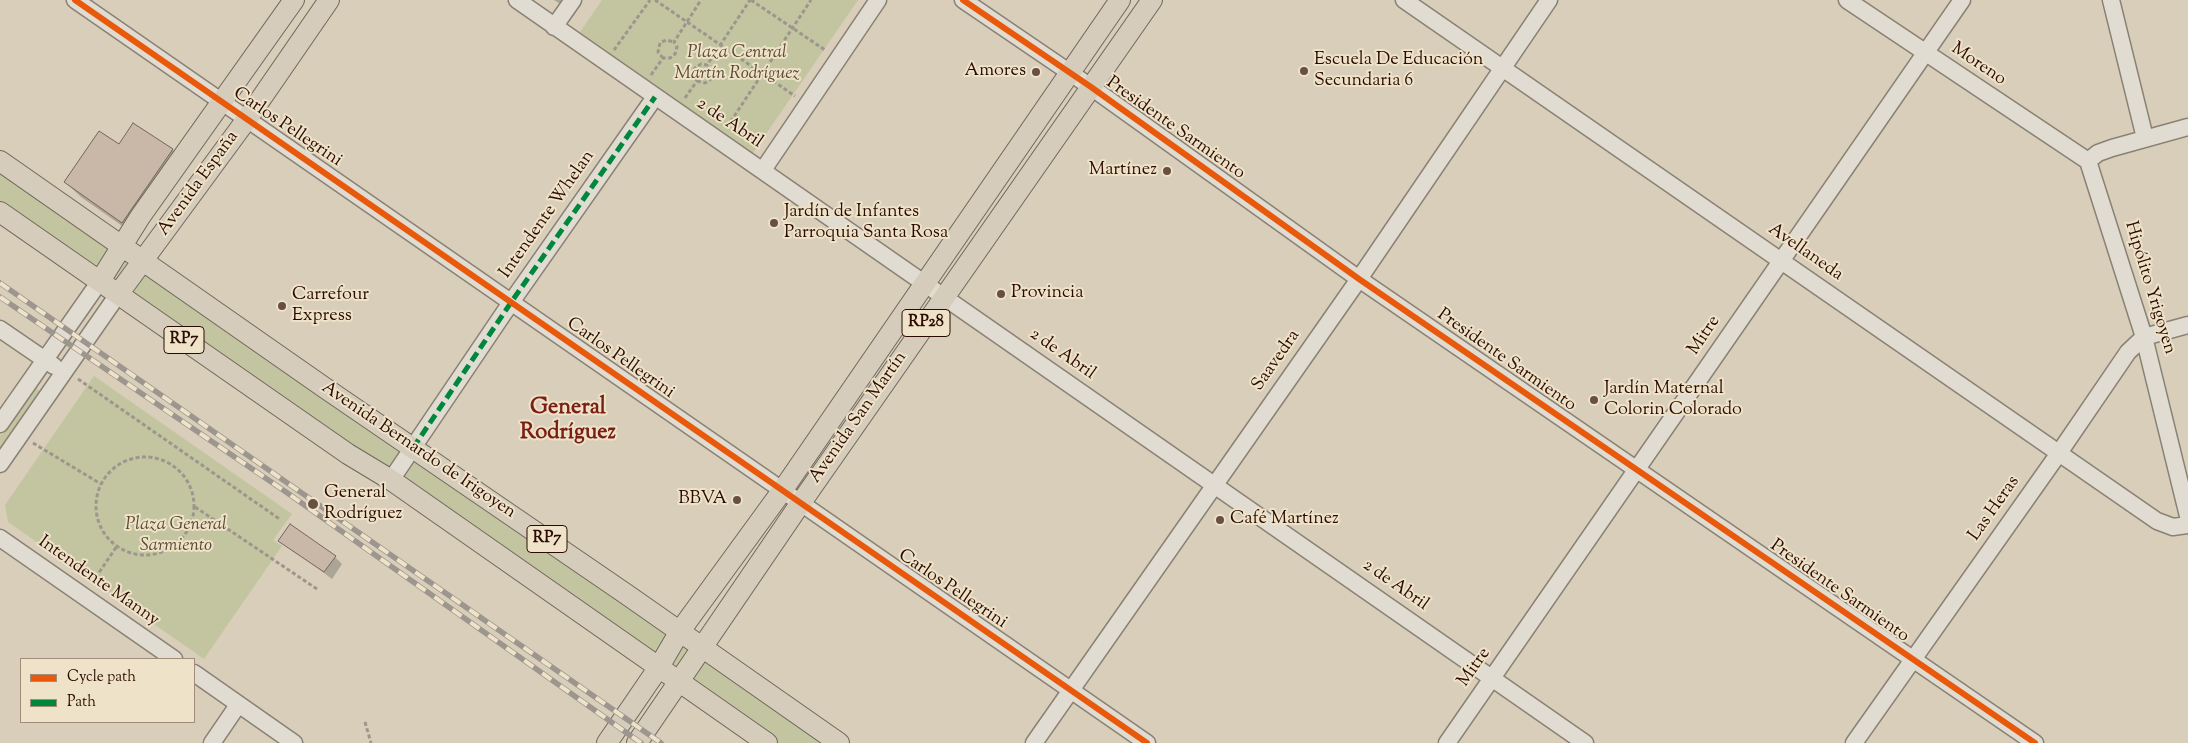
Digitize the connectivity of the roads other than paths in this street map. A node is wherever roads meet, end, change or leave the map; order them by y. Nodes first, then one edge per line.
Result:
1 (75, 0) edge
2 (294, 0) edge
3 (329, 0) edge
4 (516, 0) edge
5 (572, 0) edge
6 (878, 0) edge
7 (963, 0) edge
8 (1120, 0) edge
9 (1152, 0) edge
10 (1404, 0) edge
11 (1549, 0) edge
12 (1848, 0) edge
13 (1962, 0) edge
14 (2111, 0) edge
15 (554, 27) junction
16 (1924, 53) junction
17 (1501, 68) junction
18 (1070, 74) junction
19 (1091, 87) junction
20 (648, 93) junction
21 (223, 103) junction
22 (247, 119) junction
23 (2188, 127) edge
24 (2145, 138) junction
25 (0, 161) edge
26 (2088, 161) junction
27 (763, 170) junction
28 (0, 212) edge
29 (121, 245) junction
30 (143, 261) junction
31 (1781, 261) junction
32 (1360, 279) junction
33 (100, 281) junction
34 (924, 284) junction
35 (119, 293) junction
36 (944, 297) junction
37 (512, 301) junction
38 (2188, 325) edge
39 (0, 329) edge
40 (2144, 336) junction
41 (45, 360) junction
42 (64, 371) junction
43 (0, 424) edge
44 (413, 448) junction
45 (2059, 453) junction
46 (0, 464) edge
47 (1637, 470) junction
48 (391, 480) junction
49 (1215, 485) junction
50 (782, 491) junction
51 (800, 504) junction
52 (2188, 516) edge
53 (2188, 525) edge
54 (0, 538) edge
55 (680, 631) junction
56 (703, 648) junction
57 (173, 658) edge
58 (1912, 661) junction
59 (659, 667) junction
60 (195, 674) edge
61 (1493, 678) junction
62 (679, 681) junction
63 (1071, 689) junction
64 (238, 705) junction
65 (613, 735) edge
66 (638, 742) edge
67 (212, 743) edge
68 (294, 743) edge
69 (767, 743) edge
70 (839, 743) edge
71 (1034, 743) edge
72 (1147, 743) edge
73 (1447, 743) edge
74 (1585, 743) edge
75 (1854, 743) edge
76 (2035, 743) edge

1 - 21 street, Carlos Pellegrini
2 - 21 main road, Avenida España
3 - 22 main road, Avenida España
4 - 15 street, 2 de Abril
5 - 15 street
6 - 27 street
7 - 18 street, Presidente Sarmiento
8 - 18 main road, Avenida San Martín / RP28
9 - 19 main road, Avenida San Martín / RP28
10 - 17 street, Avellaneda
11 - 17 street, Saavedra
12 - 16 street, Moreno
13 - 16 street, Mitre
14 - 24 street
15 - 20 street, 2 de Abril
16 - 26 street, Moreno
16 - 31 street, Mitre
17 - 31 street, Avellaneda
17 - 32 street, Saavedra
18 - 19 street, Presidente Sarmiento
18 - 34 main road, Avenida San Martín / RP28
19 - 32 street, Presidente Sarmiento
19 - 36 main road, Avenida San Martín / RP28
20 - 27 street, 2 de Abril
20 - 37 street, Intendente Whelan
21 - 22 street, Carlos Pellegrini
21 - 29 main road, Avenida España
22 - 30 main road, Avenida España
22 - 37 street, Carlos Pellegrini
23 - 24 street
24 - 26 street
25 - 29 main road, RP7
26 - 40 street, Hipólito Yrigoyen
27 - 34 street, 2 de Abril
28 - 33 main road, RP7
29 - 30 main road, Avenida Bernardo de Irigoyen / RP7
29 - 33 main road, Avenida España
30 - 35 main road, Avenida España
30 - 44 main road, Avenida Bernardo de Irigoyen / RP7
31 - 45 street, Avellaneda
31 - 47 street, Mitre
32 - 47 street, Presidente Sarmiento
32 - 49 street, Saavedra
33 - 35 main road, RP7
33 - 41 street
34 - 36 street, 2 de Abril
34 - 50 main road, Avenida San Martín / RP28
35 - 42 street
35 - 48 main road, RP7
36 - 49 street, 2 de Abril
36 - 51 main road, Avenida San Martín / RP28
37 - 44 street, Intendente Whelan
37 - 50 street, Carlos Pellegrini
38 - 40 street
39 - 41 street
40 - 45 street, Las Heras
40 - 52 street, Hipólito Yrigoyen
41 - 42 street
41 - 43 street
42 - 46 street
44 - 48 street, Intendente Whelan
44 - 55 main road, Avenida Bernardo de Irigoyen / RP7
45 - 53 street, Avellaneda
45 - 58 street, Las Heras
47 - 58 street, Presidente Sarmiento
47 - 61 street, Mitre
48 - 59 main road, RP7
49 - 61 street, 2 de Abril
49 - 63 street, Saavedra
50 - 51 street, Carlos Pellegrini
50 - 55 main road, Avenida San Martín / RP28
51 - 56 main road, Avenida San Martín / RP28
51 - 63 street, Carlos Pellegrini
54 - 57 street, Intendente Manny
55 - 56 main road, Avenida Bernardo de Irigoyen / RP7
55 - 59 main road, Avenida San Martín / RP28
56 - 62 main road, Avenida San Martín / RP28
56 - 70 main road, Avenida Bernardo de Irigoyen / RP7
58 - 75 street, Las Heras
58 - 76 street, Presidente Sarmiento
59 - 62 main road, RP7
59 - 65 main road, Avenida San Martín / RP28
60 - 64 street
61 - 73 street, Mitre
61 - 74 street, 2 de Abril
62 - 66 main road, Avenida San Martín / RP28
62 - 69 main road, RP7
63 - 71 street, Saavedra
63 - 72 street, Carlos Pellegrini
64 - 67 street
64 - 68 street

